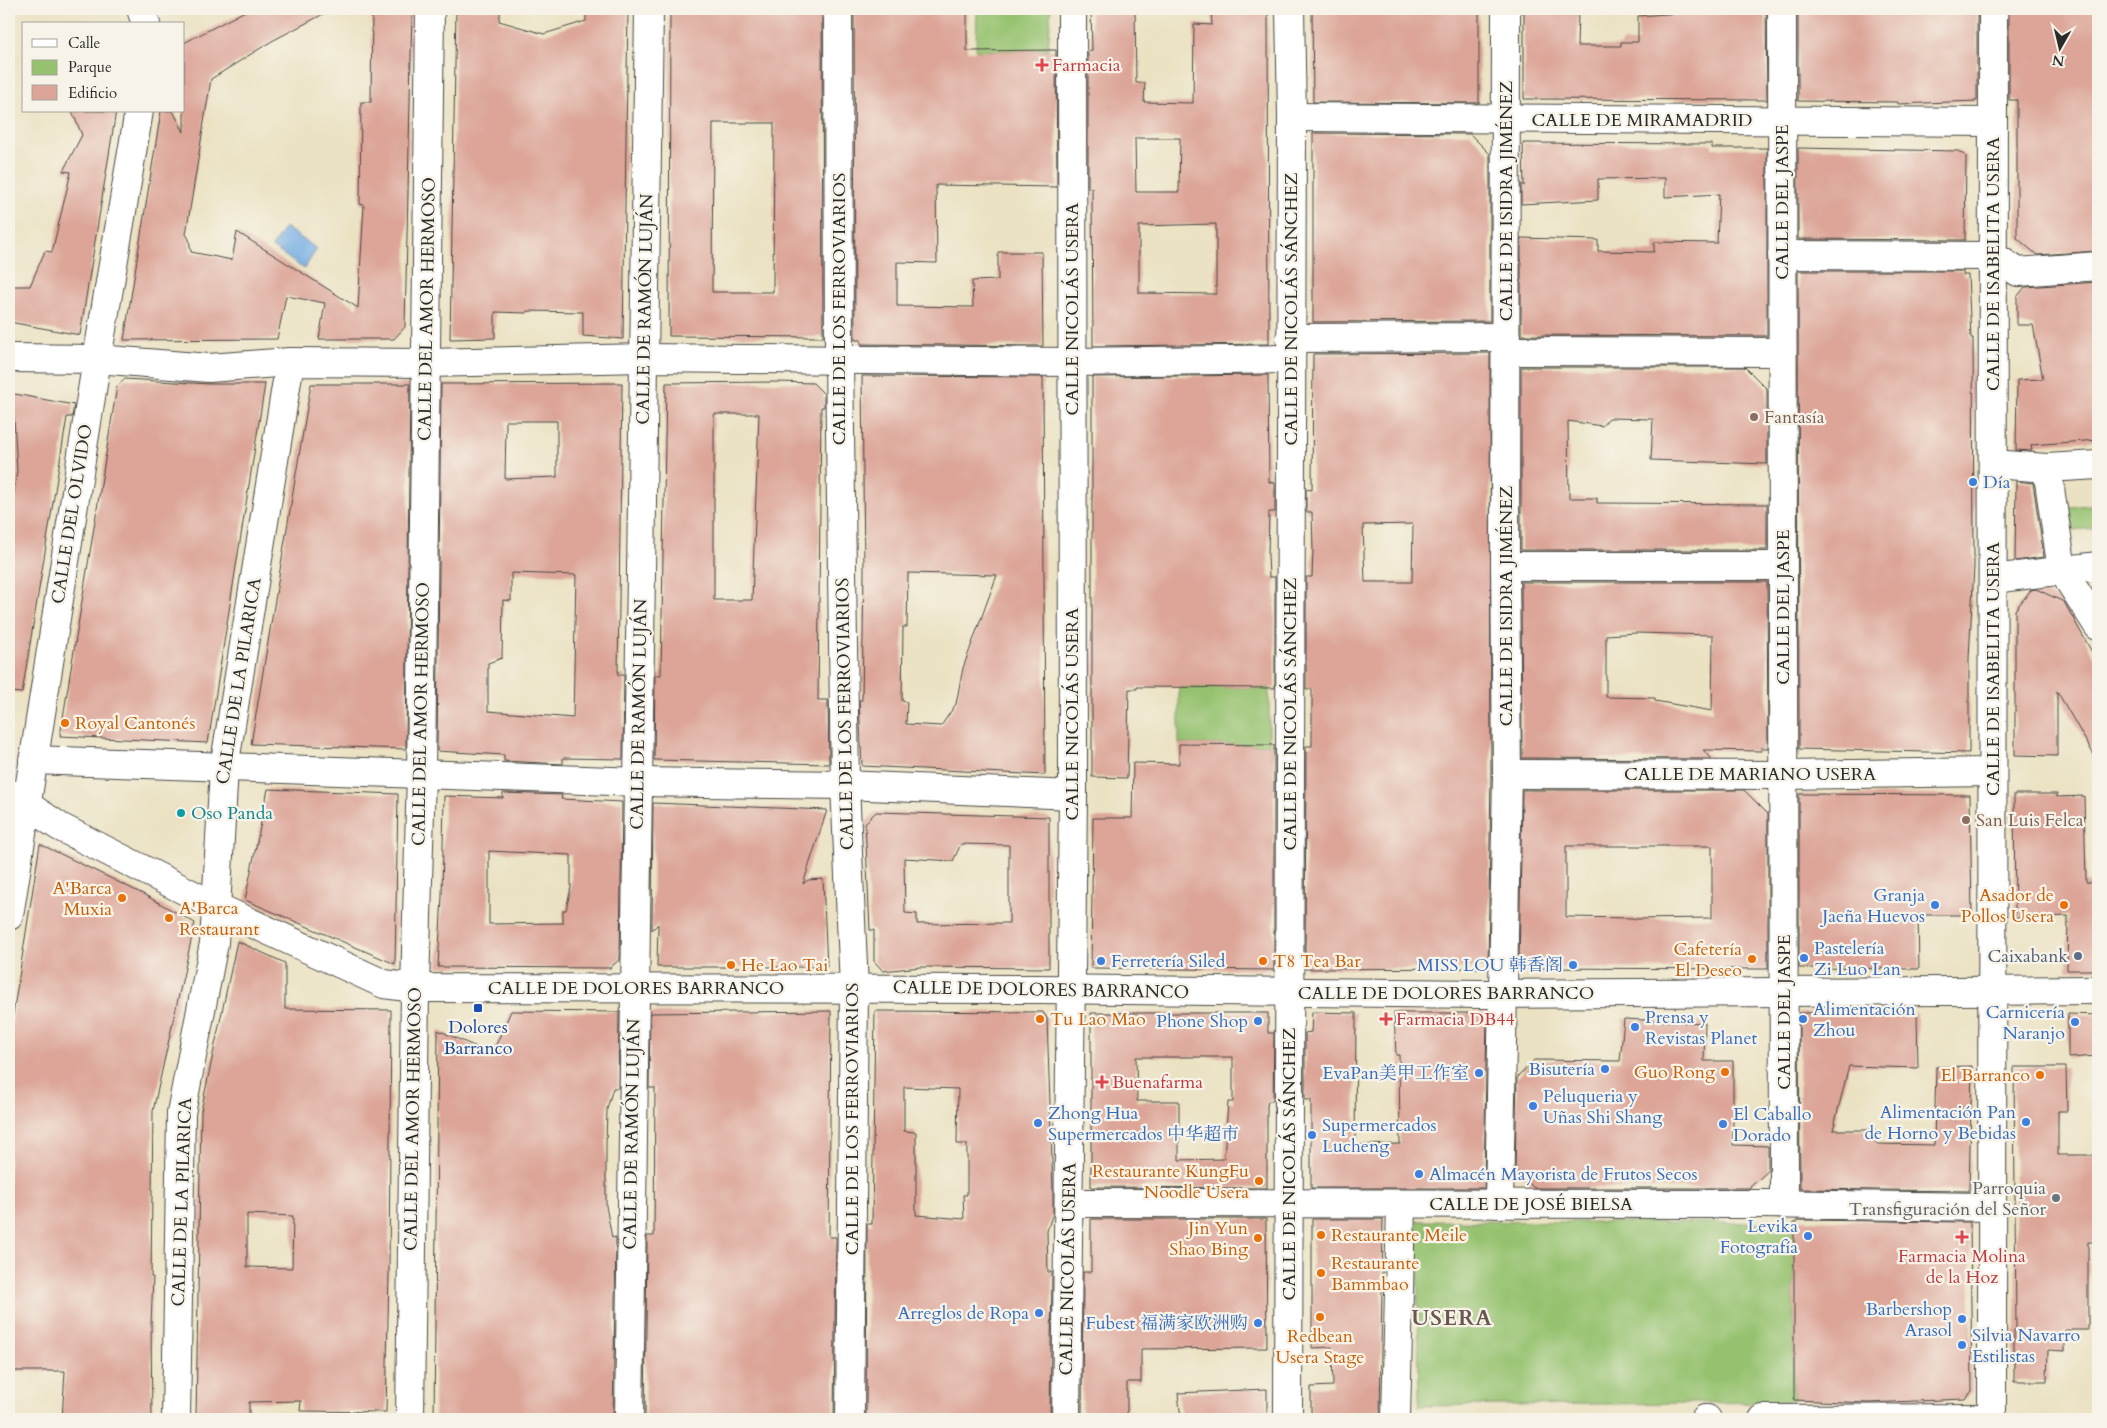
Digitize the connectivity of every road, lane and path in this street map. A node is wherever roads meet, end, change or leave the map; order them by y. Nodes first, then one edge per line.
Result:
1 (141, 9) edge
2 (430, 9) edge
3 (649, 9) edge
4 (838, 9) edge
5 (1072, 9) edge
6 (1290, 9) edge
7 (1506, 9) edge
8 (1782, 9) edge
9 (1993, 9) edge
10 (145, 22) edge
11 (139, 112) edge
12 (1292, 118) junction
13 (1506, 119) junction
14 (1782, 121) junction
15 (1993, 122) junction
16 (1782, 255) junction
17 (1993, 256) junction
18 (2098, 266) edge
19 (1506, 344) junction
20 (1290, 349) junction
21 (1782, 352) junction
22 (9, 358) edge
23 (96, 358) junction
24 (644, 358) junction
25 (839, 359) junction
26 (290, 362) junction
27 (1072, 362) junction
28 (427, 363) junction
29 (1993, 464) junction
30 (2098, 465) edge
31 (2047, 468) junction
32 (1505, 566) junction
33 (1783, 566) junction
34 (2098, 566) edge
35 (2062, 570) junction
36 (1994, 579) junction
37 (2098, 626) edge
38 (33, 760) junction
39 (224, 768) junction
40 (1992, 772) junction
41 (421, 774) junction
42 (1507, 774) junction
43 (1783, 775) junction
44 (639, 782) junction
45 (845, 785) junction
46 (1073, 795) junction
47 (18, 799) edge
48 (217, 907) junction
49 (9, 916) edge
50 (415, 988) junction
51 (854, 988) junction
52 (634, 989) junction
53 (1071, 989) junction
54 (2098, 990) edge
55 (1992, 991) junction
56 (1290, 993) junction
57 (1784, 993) junction
58 (1502, 994) junction
59 (1069, 1203) junction
60 (1288, 1204) junction
61 (1401, 1204) junction
62 (1499, 1204) junction
63 (1784, 1204) junction
64 (1992, 1207) junction
65 (176, 1419) edge
66 (410, 1419) edge
67 (629, 1419) edge
68 (850, 1419) edge
69 (1066, 1419) edge
70 (1288, 1419) edge
71 (1396, 1419) edge
72 (1763, 1419) edge
73 (1992, 1419) edge

1 - 10 street
2 - 28 street, CALLE DEL AMOR HERMOSO
3 - 24 street, CALLE DE RAMÓN LUJÁN
4 - 25 street, CALLE DE LOS FERROVIARIOS
5 - 27 street, CALLE NICOLÁS USERA
6 - 12 street, CALLE DE NICOLÁS SÁNCHEZ
7 - 13 street, CALLE DE ISIDRA JIMÉNEZ
8 - 14 street, CALLE DEL JASPE
9 - 15 street, CALLE DE ISABELITA USERA
11 - 23 street, CALLE DEL OLVIDO
12 - 13 street, CALLE DE MIRAMADRID
12 - 20 street, CALLE DE NICOLÁS SÁNCHEZ
13 - 14 street, CALLE DE MIRAMADRID
13 - 19 street, CALLE DE ISIDRA JIMÉNEZ
14 - 15 street, CALLE DE MIRAMADRID
14 - 16 street, CALLE DEL JASPE
15 - 17 street, CALLE DE ISABELITA USERA
16 - 17 street
16 - 21 street, CALLE DEL JASPE
17 - 18 street
17 - 29 street, CALLE DE ISABELITA USERA
19 - 20 street
19 - 21 street
19 - 32 street, CALLE DE ISIDRA JIMÉNEZ
20 - 27 street
20 - 56 street, CALLE DE NICOLÁS SÁNCHEZ
21 - 33 street, CALLE DEL JASPE
22 - 23 street
23 - 26 street
23 - 38 street, CALLE DEL OLVIDO
24 - 25 street
24 - 28 street
24 - 44 street, CALLE DE RAMÓN LUJÁN
25 - 27 street
25 - 45 street, CALLE DE LOS FERROVIARIOS
26 - 28 street
26 - 39 street, CALLE DE LA PILARICA
27 - 46 street, CALLE NICOLÁS USERA
28 - 41 street, CALLE DEL AMOR HERMOSO
29 - 31 street
29 - 36 street, CALLE DE ISABELITA USERA
30 - 31 street
31 - 35 street
32 - 33 street
32 - 42 street, CALLE DE ISIDRA JIMÉNEZ
33 - 43 street, CALLE DEL JASPE
34 - 35 street
35 - 36 street
35 - 37 street
36 - 40 street, CALLE DE ISABELITA USERA
38 - 39 street
38 - 47 street, CALLE DEL OLVIDO
39 - 41 street
39 - 48 street, CALLE DE LA PILARICA
40 - 43 street, CALLE DE MARIANO USERA
40 - 55 street, CALLE DE ISABELITA USERA
41 - 44 street
41 - 50 street, CALLE DEL AMOR HERMOSO
42 - 43 street, CALLE DE MARIANO USERA
42 - 58 street, CALLE DE ISIDRA JIMÉNEZ
43 - 57 street, CALLE DEL JASPE
44 - 45 street
44 - 52 street, CALLE DE RAMÓN LUJÁN
45 - 46 street
45 - 51 street, CALLE DE LOS FERROVIARIOS
46 - 53 street, CALLE NICOLÁS USERA
47 - 48 street, CALLE DE DOLORES BARRANCO
47 - 49 street, CALLE DEL OLVIDO
48 - 50 street, CALLE DE DOLORES BARRANCO
48 - 65 street, CALLE DE LA PILARICA
50 - 52 street, CALLE DE DOLORES BARRANCO
50 - 66 street, CALLE DEL AMOR HERMOSO
51 - 52 street, CALLE DE DOLORES BARRANCO
51 - 53 street, CALLE DE DOLORES BARRANCO
51 - 68 street, CALLE DE LOS FERROVIARIOS
52 - 67 street, CALLE DE RAMÓN LUJÁN
53 - 56 street, CALLE DE DOLORES BARRANCO
53 - 59 street, CALLE NICOLÁS USERA
54 - 55 street, CALLE DE DOLORES BARRANCO
55 - 57 street, CALLE DE DOLORES BARRANCO
55 - 64 street, CALLE DE ISABELITA USERA
56 - 58 street, CALLE DE DOLORES BARRANCO
56 - 60 street, CALLE DE NICOLÁS SÁNCHEZ
57 - 58 street, CALLE DE DOLORES BARRANCO
57 - 63 street, CALLE DEL JASPE
58 - 62 street, CALLE DE ISIDRA JIMÉNEZ
59 - 60 street, CALLE DE JOSÉ BIELSA
59 - 69 street, CALLE NICOLÁS USERA
60 - 61 street, CALLE DE JOSÉ BIELSA
60 - 70 street, CALLE DE NICOLÁS SÁNCHEZ
61 - 62 street, CALLE DE JOSÉ BIELSA
61 - 71 street
62 - 63 street, CALLE DE JOSÉ BIELSA
63 - 64 street, CALLE DE JOSÉ BIELSA
64 - 73 street, CALLE DE ISABELITA USERA
72 - 73 street

